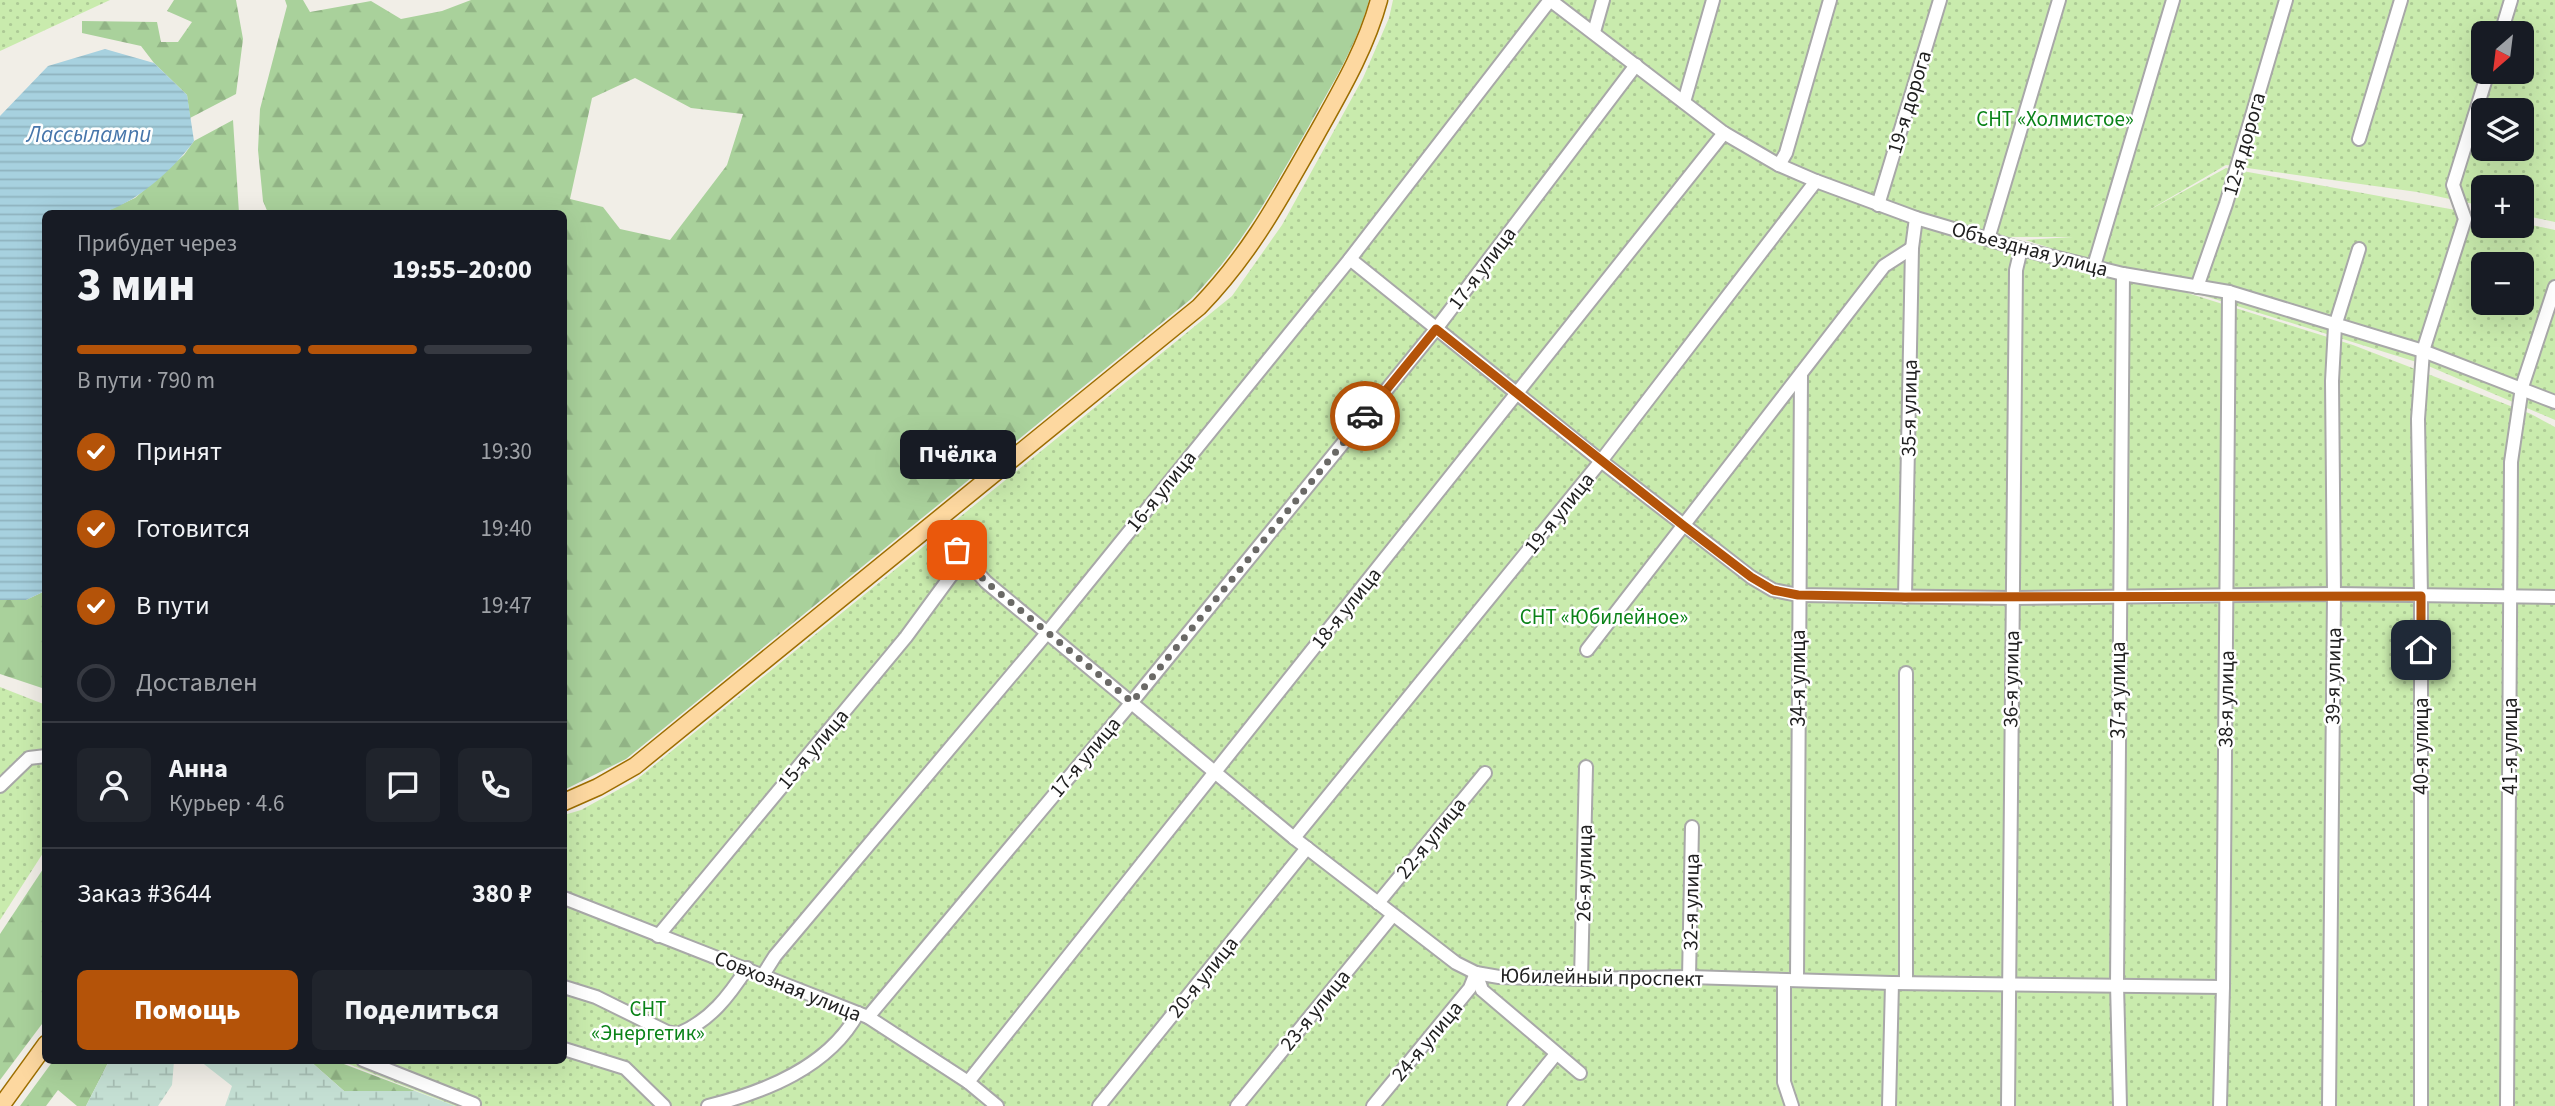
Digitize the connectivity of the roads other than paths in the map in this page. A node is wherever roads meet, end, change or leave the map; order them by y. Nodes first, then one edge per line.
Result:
1 (1379, 0) edge
2 (1550, 0) edge
3 (1603, 0) edge
4 (1713, 0) edge
5 (1830, 0) edge
6 (1940, 0) edge
7 (2059, 0) edge
8 (2173, 0) edge
9 (2286, 0) edge
10 (2401, 0) edge
11 (2511, 0) edge
12 (2505, 21) edge
13 (1594, 32) junction
14 (1636, 65) junction
15 (2484, 84) edge
16 (1684, 102) junction
17 (1724, 132) junction
18 (2359, 139) dead end
19 (1779, 165) junction
20 (1816, 181) junction
21 (1878, 205) junction
22 (1916, 218) junction
23 (1988, 239) junction
24 (1912, 248) junction
25 (2021, 249) junction
26 (2359, 249) dead end
27 (1350, 259) junction
28 (2094, 266) junction
29 (2123, 274) junction
30 (2197, 287) junction
31 (2555, 287) edge
32 (2229, 292) junction
33 (2335, 326) junction
34 (1436, 329) junction
35 (2423, 351) junction
36 (1801, 376) junction
37 (2522, 387) junction
38 (1517, 393) junction
39 (2555, 402) edge
40 (1601, 461) junction
41 (934, 524) junction
42 (1684, 526) junction
43 (965, 560) junction
44 (2334, 594) junction
45 (1798, 595) junction
46 (2119, 596) junction
47 (2421, 596) junction
48 (2511, 596) junction
49 (1905, 597) junction
50 (2227, 597) junction
51 (2555, 597) edge
52 (2012, 598) junction
53 (1047, 633) junction
54 (1587, 650) dead end
55 (1906, 673) dead end
56 (1132, 702) junction
57 (42, 756) edge
58 (1587, 767) dead end
59 (1215, 772) junction
60 (1485, 773) dead end
61 (0, 786) edge
62 (567, 801) edge
63 (1692, 827) dead end
64 (1294, 838) junction
65 (1307, 848) junction
66 (567, 899) edge
67 (1378, 903) junction
68 (1393, 915) junction
69 (658, 936) junction
70 (747, 968) junction
71 (1476, 973) junction
72 (763, 975) junction
73 (1689, 977) junction
74 (1581, 979) junction
75 (1784, 980) junction
76 (1797, 980) junction
77 (1899, 983) junction
78 (2008, 983) junction
79 (2117, 984) junction
80 (2223, 986) junction
81 (567, 988) edge
82 (863, 1015) junction
83 (42, 1050) edge
84 (567, 1050) edge
85 (1556, 1054) junction
86 (373, 1064) edge
87 (1580, 1073) dead end
88 (968, 1082) junction
89 (474, 1104) dead end
90 (1, 1106) edge
91 (664, 1106) edge
92 (708, 1106) edge
93 (997, 1106) edge
94 (1099, 1106) edge
95 (1237, 1106) edge
96 (1373, 1106) edge
97 (1514, 1106) edge
98 (1792, 1106) edge
99 (1889, 1106) edge
100 (2008, 1106) edge
101 (2119, 1106) edge
102 (2220, 1106) edge
103 (2329, 1106) edge
104 (2420, 1106) edge
105 (2507, 1106) edge

1 - 41 main road
2 - 13 street, Объездная улица
2 - 27 street, 16-я улица
3 - 13 street
4 - 16 street
5 - 19 street
6 - 21 street, 19-я дорога
7 - 23 street
8 - 28 street
9 - 30 street, 12-я дорога
10 - 18 street
11 - 12 street
13 - 14 street, Объездная улица
14 - 16 street, Объездная улица
14 - 34 street, 17-я улица
15 - 35 street, 40-я улица
16 - 17 street, Объездная улица
17 - 19 street, Объездная улица
17 - 38 street, 18-я улица
19 - 20 street, Объездная улица
20 - 21 street, Объездная улица
20 - 40 street, 19-я улица
21 - 22 street, Объездная улица
22 - 23 street, Объездная улица
22 - 24 street, 35-я улица
23 - 25 street, Объездная улица
24 - 36 street
24 - 49 street, 35-я улица
25 - 28 street, Объездная улица
25 - 52 street, 36-я улица
26 - 33 street, 39-я улица
27 - 34 street
27 - 53 street, 16-я улица
28 - 29 street, Объездная улица
29 - 30 street, Объездная улица
29 - 46 street, 37-я улица
30 - 32 street, Объездная улица
31 - 37 street, 41-я улица
32 - 33 street, Объездная улица
32 - 50 street, 38-я улица
33 - 35 street, Объездная улица
33 - 44 street, 39-я улица
34 - 38 street
34 - 56 street, 17-я улица
35 - 37 street, Объездная улица
35 - 47 street, 40-я улица
36 - 42 street
36 - 45 street, 34-я улица
37 - 39 street, Объездная улица
37 - 48 street, 41-я улица
38 - 40 street
38 - 59 street, 18-я улица
40 - 42 street
40 - 64 street, 19-я улица
41 - 43 street, Юбилейный проспект
41 - 62 main road
42 - 45 street
42 - 54 street
43 - 53 street, Юбилейный проспект
43 - 69 street, 15-я улица
44 - 47 street
44 - 50 street
44 - 103 street, 39-я улица
45 - 49 street
45 - 76 street, 34-я улица
46 - 50 street
46 - 52 street
46 - 79 street, 37-я улица
47 - 48 street
47 - 104 street, 40-я улица
48 - 51 street
48 - 105 street, 41-я улица
49 - 52 street
50 - 80 street, 38-я улица
52 - 78 street, 36-я улица
53 - 56 street, Юбилейный проспект
53 - 72 street, 16-я улица
55 - 77 street
56 - 59 street, Юбилейный проспект
56 - 82 street, 17-я улица
57 - 61 street
58 - 74 street, 26-я улица
59 - 64 street, Юбилейный проспект
59 - 88 street, 18-я улица
60 - 67 street, 22-я улица
63 - 73 street, 32-я улица
64 - 65 street, Юбилейный проспект
65 - 67 street, Юбилейный проспект
65 - 94 street, 20-я улица
66 - 69 street, Совхозная улица
67 - 68 street, Юбилейный проспект
68 - 71 street, Юбилейный проспект
68 - 95 street, 23-я улица
69 - 70 street, Совхозная улица
70 - 72 street, Совхозная улица
70 - 81 street
71 - 74 street, Юбилейный проспект
71 - 85 street
71 - 96 street, 24-я улица
72 - 82 street, Совхозная улица
73 - 74 street, Юбилейный проспект
73 - 75 street, Юбилейный проспект
75 - 76 street, Юбилейный проспект
75 - 98 street
76 - 77 street, Юбилейный проспект
77 - 78 street, Юбилейный проспект
77 - 99 street
78 - 79 street, Юбилейный проспект
78 - 100 street, 36-я улица
79 - 80 street, Юбилейный проспект
79 - 101 street, 37-я улица
80 - 102 street, 38-я улица
82 - 88 street, Совхозная улица
82 - 92 street, 17-я улица
83 - 90 main road
84 - 91 street
85 - 87 street
85 - 97 street
86 - 89 street
88 - 93 street, Совхозная улица

